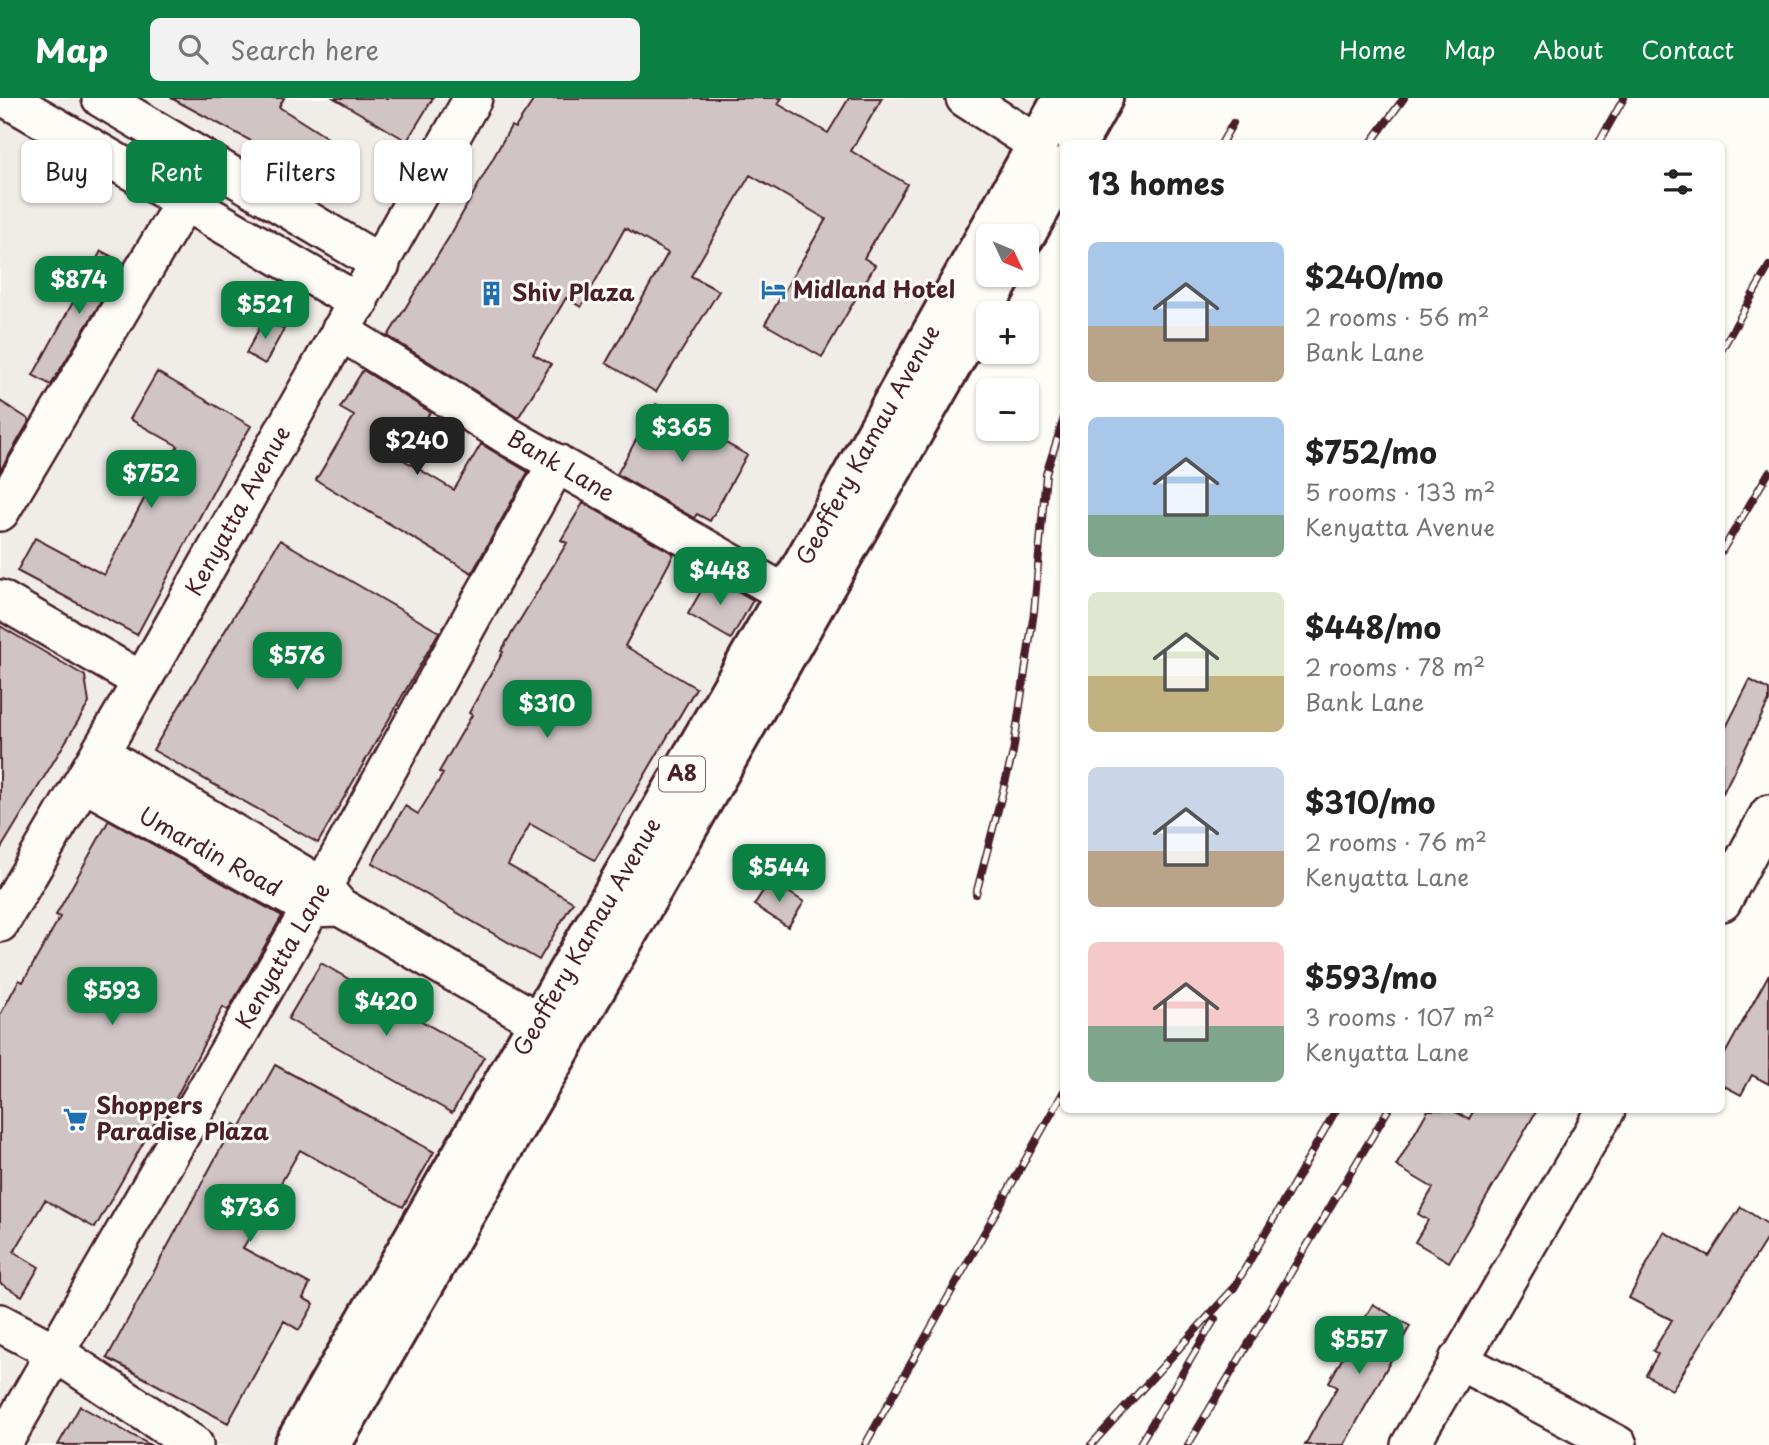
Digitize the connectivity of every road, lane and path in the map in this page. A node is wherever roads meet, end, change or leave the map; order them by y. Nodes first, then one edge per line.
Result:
1 (473, 98) edge
2 (965, 98) edge
3 (1063, 98) edge
4 (1103, 98) edge
5 (15, 100) edge
6 (106, 101) edge
7 (156, 131) junction
8 (78, 140) edge
9 (90, 140) edge
10 (151, 140) edge
11 (1079, 140) edge
12 (1051, 155) edge
13 (183, 203) edge
14 (186, 203) edge
15 (1029, 224) edge
16 (316, 226) junction
17 (381, 264) junction
18 (295, 266) junction
19 (996, 287) edge
20 (349, 317) junction
21 (557, 463) junction
22 (0, 512) edge
23 (786, 594) junction
24 (0, 599) edge
25 (142, 681) junction
26 (92, 768) junction
27 (1769, 814) edge
28 (1725, 896) edge
29 (325, 901) junction
30 (0, 923) edge
31 (538, 1021) junction
32 (1604, 1113) edge
33 (0, 1323) edge
34 (53, 1351) junction
35 (1458, 1360) junction
36 (2, 1445) edge
37 (194, 1445) edge
38 (294, 1445) edge
39 (331, 1445) edge
40 (1410, 1445) edge
41 (1618, 1445) edge

1 - 17 street, Kenyatta Avenue
2 - 12 street
3 - 12 highway, Geoffery Kamau Avenue / A8
4 - 11 highway
5 - 8 street, Bank Lane
6 - 7 street
6 - 9 street
7 - 10 street
7 - 16 street
12 - 15 highway, Geoffery Kamau Avenue / A8
12 - 23 highway, Geoffery Kamau Avenue / A8
13 - 22 street
14 - 18 street, Bank Lane
16 - 17 street
16 - 18 street
17 - 20 street, Kenyatta Avenue
18 - 20 street, Bank Lane
19 - 39 highway, Geoffery Kamau Avenue / A8
20 - 21 street, Bank Lane
20 - 25 street, Kenyatta Avenue
21 - 23 street, Bank Lane
21 - 29 street, Kenyatta Lane
23 - 31 highway, Geoffery Kamau Avenue / A8
24 - 25 street
25 - 26 street, Kenyatta Avenue
26 - 29 street, Umardin Road
26 - 30 street, Kenyatta Avenue
27 - 28 street
29 - 31 street, Umardin Road
29 - 34 street, Kenyatta Lane
31 - 38 highway, Geoffery Kamau Avenue / A8
32 - 35 street
33 - 34 street
34 - 36 street, Kenyatta Lane
34 - 37 street
35 - 40 street
35 - 41 street

